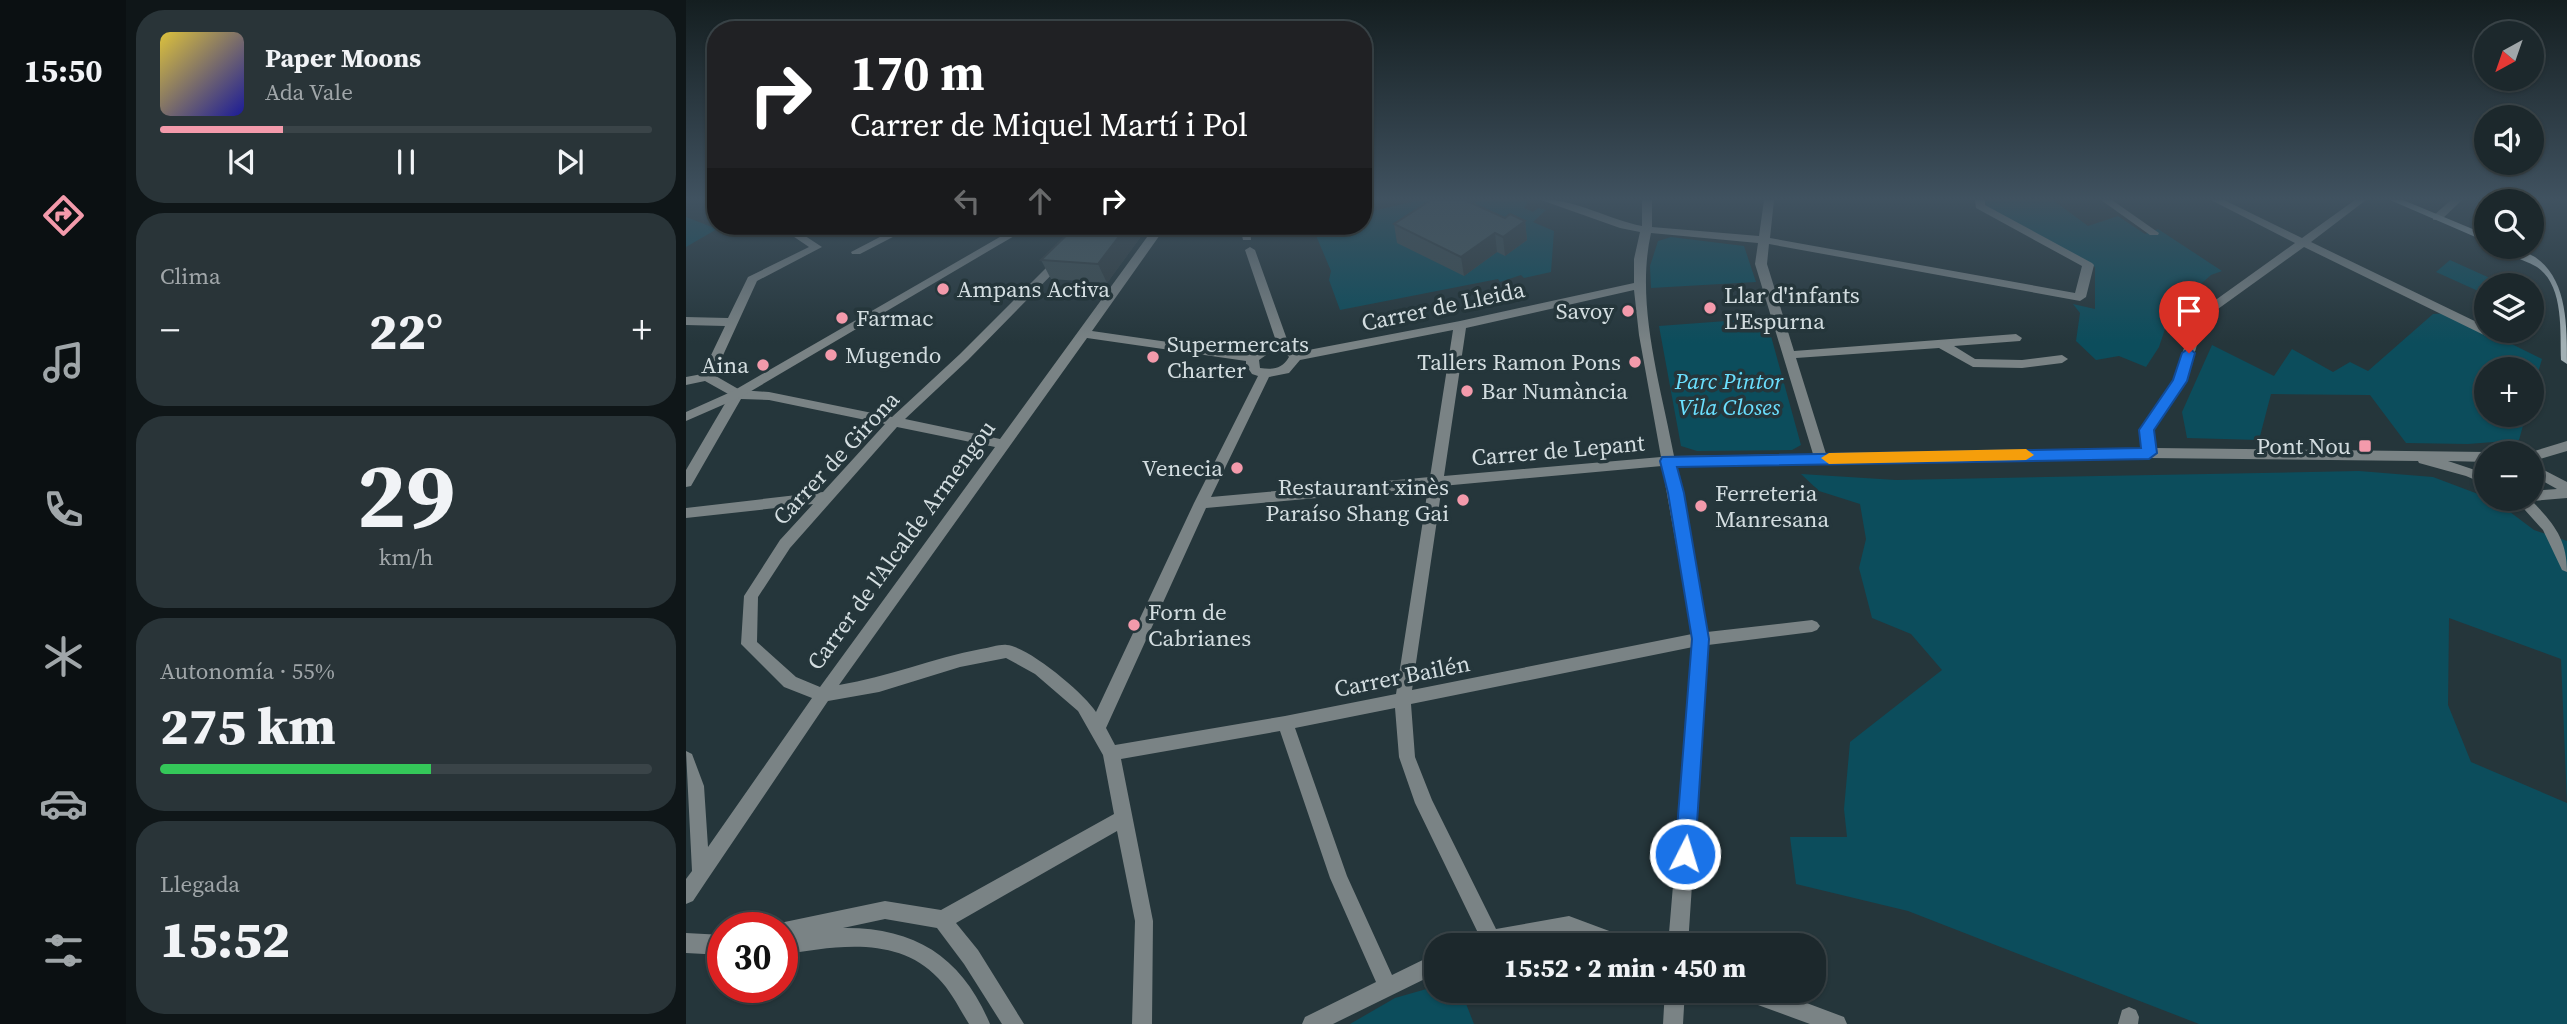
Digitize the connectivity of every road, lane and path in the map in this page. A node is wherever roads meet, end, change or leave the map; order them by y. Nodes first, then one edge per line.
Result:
1 (815, 248) edge
2 (863, 248) edge
3 (988, 248) edge
4 (1071, 248) edge
5 (1145, 248) edge
6 (1249, 248) edge
7 (1643, 248) edge
8 (1762, 248) edge
9 (1807, 248) edge
10 (2056, 248) edge
11 (2297, 248) edge
12 (2314, 248) edge
13 (856, 251) dead end
14 (2526, 259) edge
15 (1640, 285) junction
16 (686, 321) edge
17 (733, 322) junction
18 (1460, 325) junction
19 (2474, 325) edge
20 (1086, 334) junction
21 (2016, 338) dead end
22 (1943, 345) junction
23 (1284, 347) junction
24 (1787, 355) junction
25 (1295, 357) junction
26 (1253, 358) junction
27 (2062, 359) dead end
28 (2567, 360) edge
29 (1265, 373) junction
30 (707, 377) junction
31 (686, 382) edge
32 (737, 394) junction
33 (686, 416) edge
34 (894, 422) junction
35 (1003, 444) junction
36 (2567, 446) edge
37 (2149, 453) junction
38 (2396, 455) junction
39 (2544, 456) edge
40 (2474, 457) edge
41 (1821, 458) junction
42 (1667, 461) junction
43 (2474, 474) edge
44 (2544, 477) edge
45 (1437, 481) junction
46 (686, 482) edge
47 (2567, 491) edge
48 (2544, 494) edge
49 (828, 497) junction
50 (1201, 503) junction
51 (2533, 511) edge
52 (686, 513) edge
53 (2567, 566) edge
54 (1812, 626) dead end
55 (1701, 639) junction
56 (823, 695) junction
57 (1403, 699) junction
58 (1285, 723) junction
59 (1097, 729) junction
60 (1111, 753) junction
61 (686, 759) edge
62 (1123, 818) junction
63 (701, 874) junction
64 (686, 895) edge
65 (942, 920) junction
66 (798, 928) edge
67 (1480, 933) edge
68 (1529, 933) edge
69 (1590, 933) edge
70 (1679, 933) edge
71 (686, 943) edge
72 (798, 943) edge
73 (707, 944) edge
74 (1424, 969) edge
75 (1388, 986) junction
76 (1674, 1003) edge
77 (1779, 1003) edge
78 (981, 1024) edge
79 (1014, 1024) edge
80 (1142, 1024) edge
81 (1311, 1024) edge
82 (1673, 1024) edge
83 (1837, 1024) edge

1 - 17 street
2 - 13 street
3 - 32 street
4 - 34 street, Carrer de Girona
5 - 20 street, Carrer de l'Alcalde Armengou
6 - 23 street
7 - 15 street
8 - 24 street
9 - 10 street
11 - 37 street
12 - 19 street
14 - 28 main road
15 - 18 street, Carrer de Lleida
15 - 42 street
16 - 17 street
17 - 30 street
18 - 25 street, Carrer de Lleida
18 - 45 street
20 - 26 street
20 - 35 street, Carrer de l'Alcalde Armengou
21 - 22 street
22 - 24 street
22 - 27 street
23 - 25 street
23 - 26 street
24 - 41 street
25 - 29 street, Carrer de Lleida
26 - 29 street
29 - 50 street
30 - 31 street
30 - 32 street
32 - 33 street
32 - 34 street
32 - 46 street
34 - 35 street
34 - 49 street, Carrer de Girona
35 - 56 street, Carrer de l'Alcalde Armengou
36 - 39 street
37 - 38 street, Carrer de Lepant
37 - 41 street, Carrer de Lepant
38 - 40 street
38 - 43 street
41 - 42 street, Carrer de Lepant
42 - 45 street, Carrer de Lepant
42 - 55 street
44 - 47 street
45 - 50 street, Carrer de Lepant
45 - 57 street
47 - 48 street
49 - 52 street
49 - 56 street, Carrer de Girona
50 - 59 street
51 - 53 street
54 - 55 street, Carrer Bailén
55 - 57 street, Carrer Bailén
55 - 70 street
56 - 59 street
56 - 63 street, Carrer de l'Alcalde Armengou
57 - 58 street, Carrer Bailén
57 - 67 street
58 - 60 street, Carrer Bailén
58 - 75 street
59 - 60 street
60 - 62 street
61 - 63 street
62 - 65 street
62 - 80 street
63 - 64 street, Carrer de l'Alcalde Armengou
65 - 66 street
65 - 79 street
68 - 69 street
71 - 73 street
72 - 78 street
74 - 75 street
75 - 81 street
76 - 82 street
77 - 83 street

